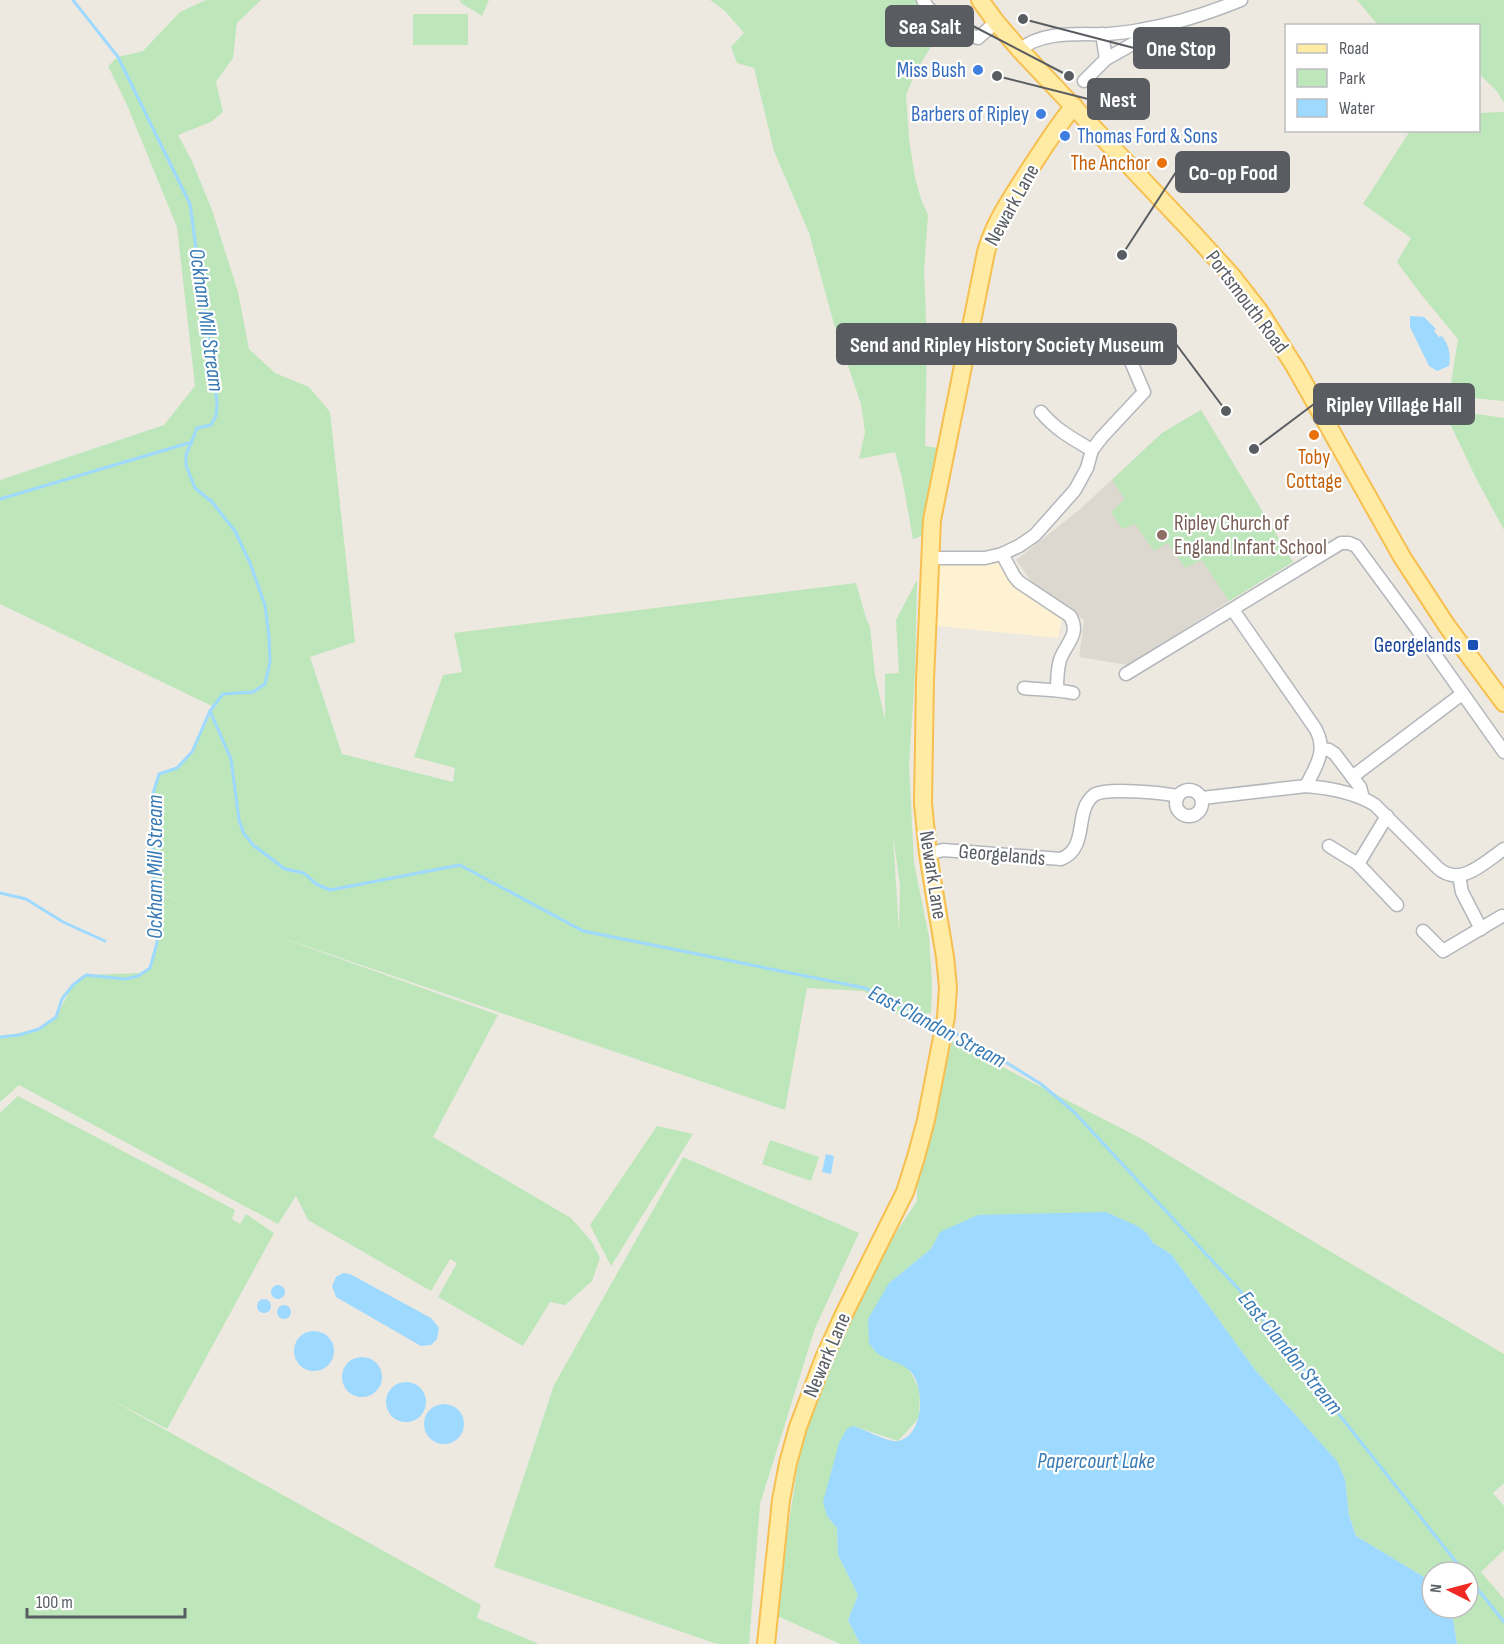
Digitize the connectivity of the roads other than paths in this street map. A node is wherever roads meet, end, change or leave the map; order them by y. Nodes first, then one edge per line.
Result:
1 (923, 0) edge
2 (981, 0) edge
3 (1241, 0) edge
4 (996, 22) junction
5 (1165, 25) junction
6 (1102, 34) junction
7 (1020, 50) junction
8 (1106, 59) junction
9 (1084, 81) dead end
10 (1074, 106) junction
11 (1119, 334) dead end
12 (1412, 404) dead end
13 (1318, 408) junction
14 (1041, 412) dead end
15 (1092, 450) junction
16 (1002, 555) junction
17 (931, 558) junction
18 (1233, 610) junction
19 (1062, 657) junction
20 (1075, 659) dead end
21 (1125, 674) dead end
22 (1024, 688) dead end
23 (1057, 690) junction
24 (1073, 693) dead end
25 (1462, 694) junction
26 (1504, 703) edge
27 (1321, 749) junction
28 (1504, 752) edge
29 (1353, 777) junction
30 (1306, 786) junction
31 (1178, 796) junction
32 (1202, 798) junction
33 (1363, 798) junction
34 (1387, 816) junction
35 (1329, 846) dead end
36 (1504, 849) edge
37 (928, 854) junction
38 (1358, 864) junction
39 (1459, 876) junction
40 (1397, 904) dead end
41 (1502, 916) dead end
42 (1481, 929) junction
43 (1423, 931) dead end
44 (766, 1644) edge

1 - 4 street
2 - 4 main road, Portsmouth Road
3 - 5 street
4 - 7 main road, Portsmouth Road
5 - 6 street
5 - 8 street
6 - 7 street
6 - 8 street
7 - 10 main road, Portsmouth Road
8 - 9 street
10 - 13 main road, Portsmouth Road
10 - 17 main road, Newark Lane
11 - 15 street
12 - 13 street
13 - 26 main road, Portsmouth Road
14 - 15 street
15 - 16 street
16 - 17 street
16 - 19 street
17 - 37 main road, Newark Lane
18 - 21 street
18 - 25 street
18 - 27 street
19 - 20 street
19 - 23 street
22 - 23 street
23 - 24 street
25 - 28 street
25 - 29 street
27 - 29 street, Georgelands
27 - 30 street
29 - 33 street, Georgelands
30 - 32 street, Georgelands
30 - 33 street, Georgelands
31 - 32 street, Georgelands
31 - 32 street
31 - 37 street, Georgelands
33 - 34 street, Georgelands
34 - 38 street
34 - 39 street, Georgelands
35 - 38 street
36 - 39 street
37 - 44 main road, Newark Lane
38 - 40 street
39 - 42 street
41 - 42 street
42 - 43 street

